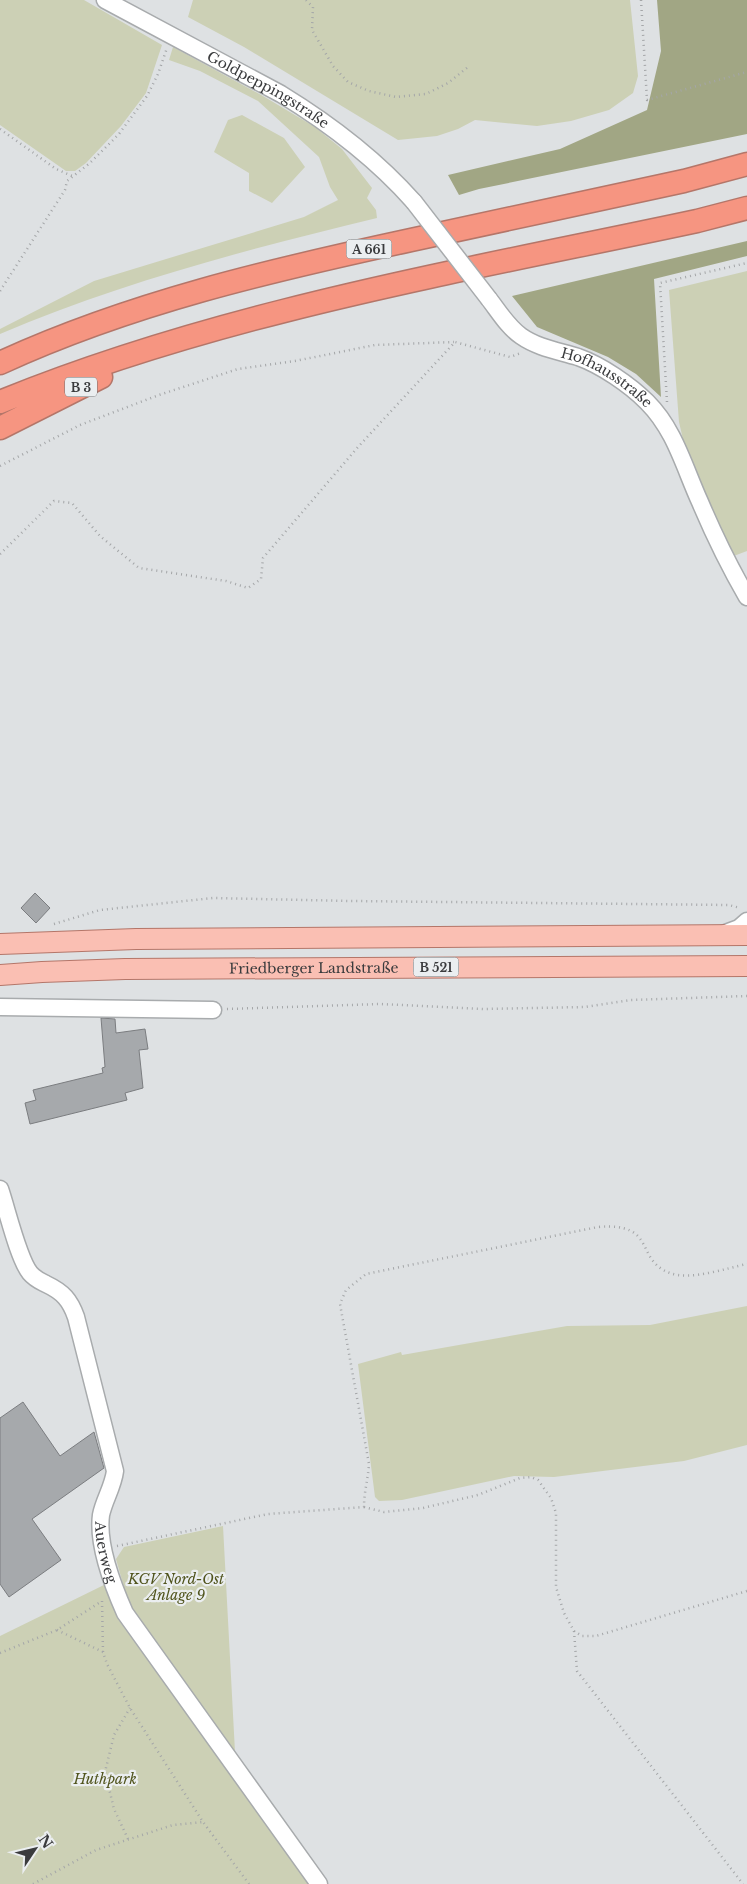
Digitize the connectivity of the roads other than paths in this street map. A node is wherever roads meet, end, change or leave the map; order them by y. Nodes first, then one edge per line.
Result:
1 (105, 0) edge
2 (747, 164) edge
3 (414, 202) joint
4 (747, 208) edge
5 (161, 345) junction
6 (0, 363) edge
7 (0, 402) edge
8 (0, 428) edge
9 (747, 597) edge
10 (747, 921) edge
11 (722, 935) junction
12 (747, 935) edge
13 (0, 944) edge
14 (747, 966) edge
15 (0, 975) edge
16 (0, 1007) edge
17 (213, 1010) road end
18 (0, 1189) edge
19 (319, 1884) edge

1 - 3 street, Goldpeppingstraße
2 - 6 highway, A 661
3 - 9 street, Hofhausstraße, bridge
4 - 5 highway
5 - 7 highway
5 - 8 highway, B 3
10 - 11 street
11 - 12 main road
11 - 13 main road
14 - 15 main road, Friedberger Landstraße / B 521
16 - 17 street
18 - 19 street, Auerweg

